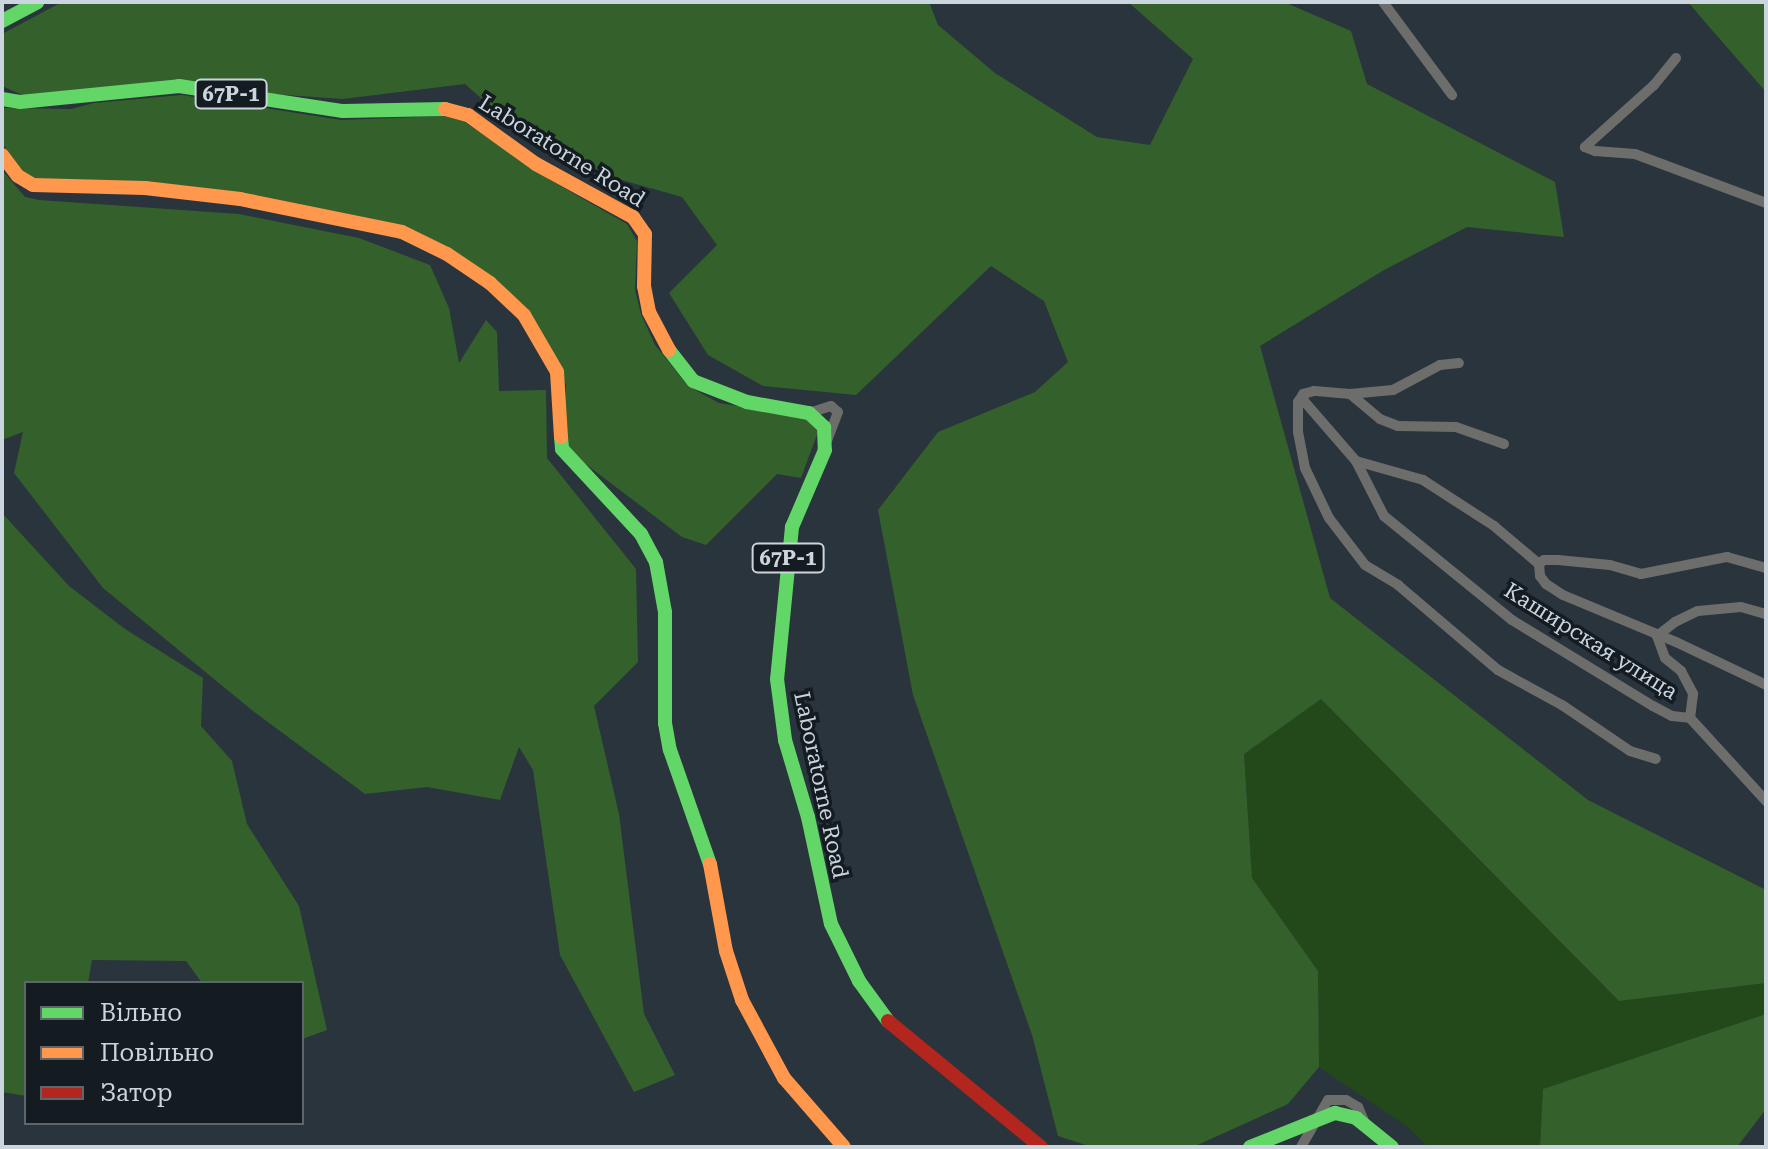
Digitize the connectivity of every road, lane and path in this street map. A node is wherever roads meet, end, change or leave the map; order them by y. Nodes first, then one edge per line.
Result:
1 (37, 2) edge
2 (1383, 2) edge
3 (2, 21) edge
4 (1676, 58) dead end
5 (1452, 95) dead end
6 (2, 99) edge
7 (2, 155) edge
8 (1766, 203) edge
9 (1459, 363) dead end
10 (1350, 394) junction
11 (1304, 398) junction
12 (1504, 444) dead end
13 (1356, 461) junction
14 (1539, 564) junction
15 (1766, 568) edge
16 (1766, 614) edge
17 (1657, 636) junction
18 (1766, 685) edge
19 (1690, 718) junction
20 (1656, 759) dead end
21 (1766, 801) edge
22 (1310, 1123) junction
23 (844, 1147) edge
24 (1041, 1147) edge
25 (1250, 1147) edge
26 (1301, 1147) edge
27 (1392, 1147) edge

1 - 3 main road
2 - 5 street
4 - 8 street
6 - 24 main road, Laboratorne Road / 67Р-1
7 - 23 main road
9 - 10 street
10 - 11 street
10 - 12 street
11 - 13 street, Каширская улица
11 - 20 street
13 - 14 street
13 - 19 street, Каширская улица
14 - 15 street
14 - 17 street
16 - 17 street
17 - 18 street
17 - 19 street
19 - 21 street, Каширская улица
22 - 25 main road
22 - 26 street
22 - 27 main road

